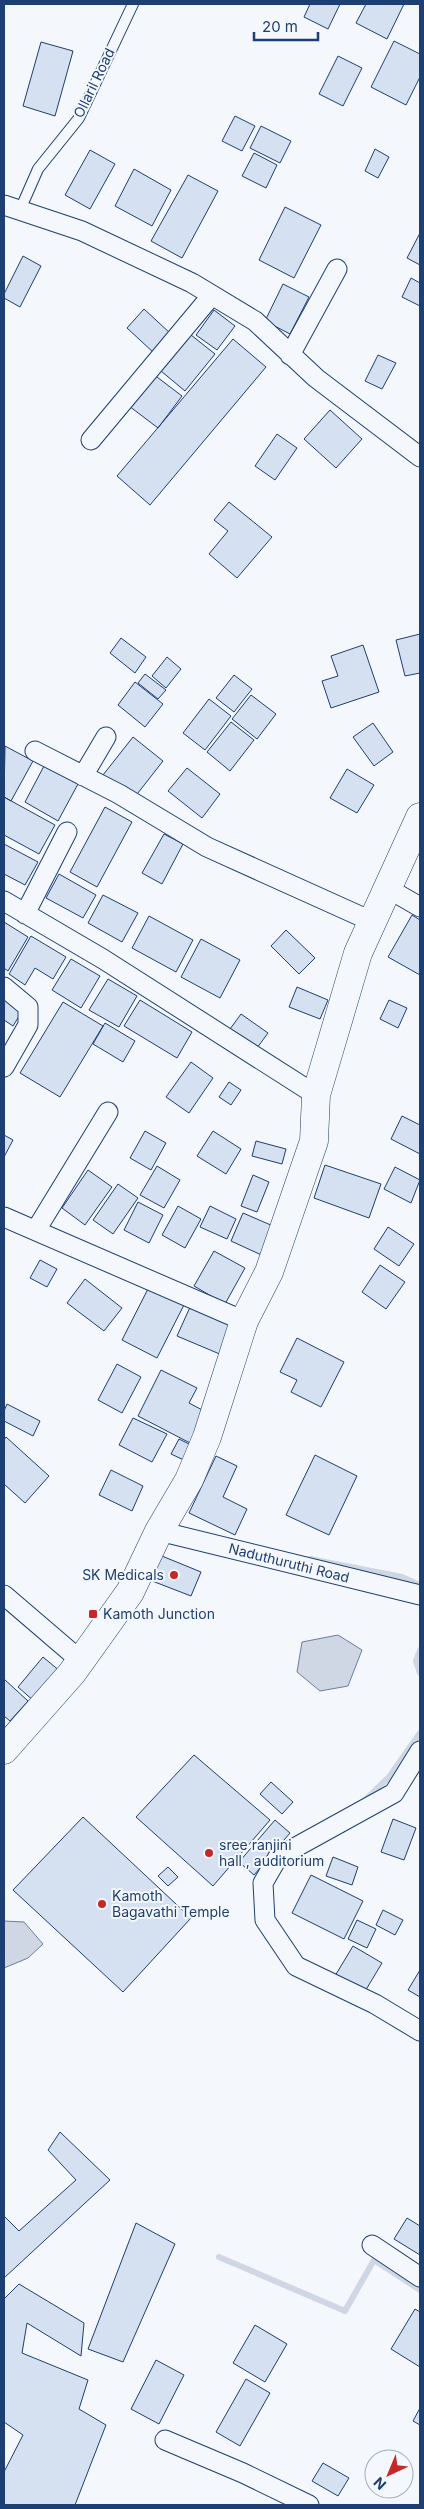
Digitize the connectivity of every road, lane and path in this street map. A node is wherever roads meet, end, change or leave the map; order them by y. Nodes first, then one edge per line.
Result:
1 (133, 4) edge
2 (12, 207) edge
3 (337, 269) dead end
4 (212, 295) junction
5 (290, 355) junction
6 (91, 440) dead end
7 (420, 457) edge
8 (106, 737) dead end
9 (35, 751) dead end
10 (83, 776) junction
11 (420, 818) edge
12 (67, 832) dead end
13 (387, 888) junction
14 (4, 901) edge
15 (420, 907) edge
16 (25, 914) junction
17 (371, 921) junction
18 (4, 987) edge
19 (4, 1067) edge
20 (316, 1095) junction
21 (108, 1112) dead end
22 (4, 1217) edge
23 (36, 1230) junction
24 (244, 1321) junction
25 (159, 1531) junction
26 (4, 1595) edge
27 (420, 1595) edge
28 (81, 1661) junction
29 (4, 1750) edge
30 (420, 1751) edge
31 (420, 2031) edge
32 (372, 2245) dead end
33 (420, 2277) edge
34 (165, 2440) dead end
35 (309, 2505) edge

1 - 2 lane, Ollaril Road
2 - 4 street
3 - 5 street
4 - 5 street
4 - 6 street
5 - 7 street
8 - 10 street
9 - 10 street
10 - 17 street
11 - 13 main road
12 - 16 street
13 - 15 street
13 - 17 main road
14 - 16 street
16 - 20 street
17 - 20 main road
18 - 19 street
20 - 24 main road
21 - 23 street
22 - 23 street
23 - 24 street
24 - 25 main road
25 - 27 street, Naduthuruthi Road
25 - 28 main road
26 - 28 street
28 - 29 main road
30 - 31 street
32 - 33 street
34 - 35 street

